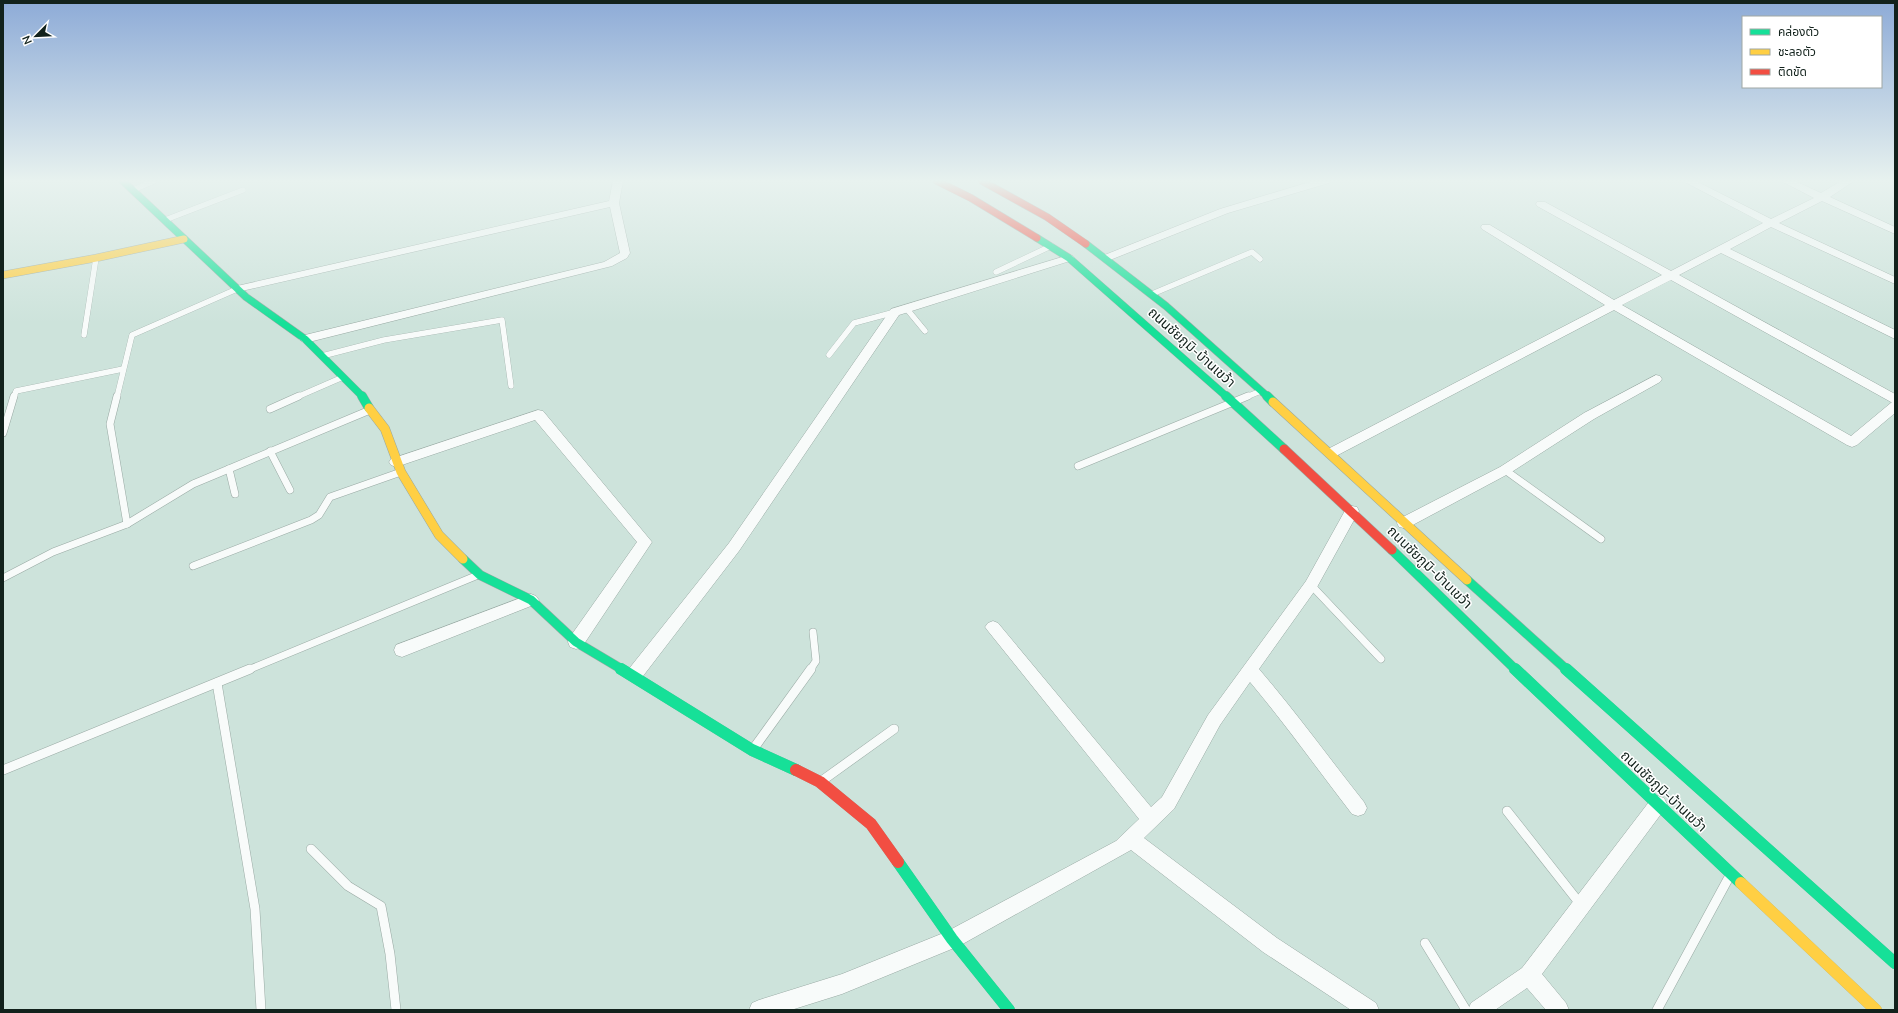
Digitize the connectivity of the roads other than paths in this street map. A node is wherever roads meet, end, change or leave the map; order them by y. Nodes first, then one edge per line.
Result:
1 (173, 228) edge
2 (504, 228) edge
3 (620, 228) edge
4 (1021, 228) edge
5 (1062, 228) edge
6 (1181, 228) edge
7 (1490, 228) edge
8 (1585, 228) edge
9 (1761, 228) edge
10 (1782, 228) edge
11 (184, 239) junction
12 (1051, 246) junction
13 (1721, 249) junction
14 (96, 258) junction
15 (1069, 258) junction
16 (1106, 258) junction
17 (1260, 259) dead end
18 (996, 272) dead end
19 (3, 275) edge
20 (1672, 276) junction
21 (1895, 281) edge
22 (238, 289) junction
23 (1152, 294) junction
24 (1615, 306) junction
25 (901, 310) junction
26 (925, 331) dead end
27 (84, 335) dead end
28 (1895, 335) edge
29 (305, 339) junction
30 (828, 354) dead end
31 (321, 356) junction
32 (123, 369) junction
33 (343, 377) junction
34 (1656, 379) dead end
35 (511, 386) dead end
36 (1261, 391) junction
37 (1895, 399) edge
38 (1232, 402) junction
39 (1895, 406) edge
40 (270, 409) dead end
41 (370, 410) junction
42 (3, 433) edge
43 (270, 451) junction
44 (1330, 453) junction
45 (1078, 466) dead end
46 (399, 467) junction
47 (229, 468) junction
48 (1505, 470) junction
49 (290, 490) dead end
50 (235, 494) dead end
51 (1352, 511) junction
52 (1404, 523) junction
53 (127, 524) junction
54 (1601, 539) dead end
55 (193, 566) dead end
56 (480, 575) junction
57 (3, 578) edge
58 (1311, 585) junction
59 (531, 600) junction
60 (993, 626) dead end
61 (813, 632) dead end
62 (576, 642) junction
63 (402, 650) dead end
64 (1381, 659) dead end
65 (1251, 671) junction
66 (634, 675) junction
67 (217, 683) junction
68 (894, 728) dead end
69 (752, 750) junction
70 (3, 770) edge
71 (820, 782) junction
72 (1658, 804) junction
73 (1358, 808) dead end
74 (1507, 811) dead end
75 (1151, 820) junction
76 (1131, 840) junction
77 (311, 849) dead end
78 (1731, 874) junction
79 (1581, 905) junction
80 (952, 939) junction
81 (1425, 943) dead end
82 (1891, 952) edge
83 (1530, 975) junction
84 (261, 1010) edge
85 (396, 1010) edge
86 (759, 1010) edge
87 (1009, 1010) edge
88 (1369, 1010) edge
89 (1466, 1010) edge
90 (1478, 1010) edge
91 (1559, 1010) edge
92 (1657, 1010) edge
93 (1876, 1010) edge

1 - 11 main road
2 - 22 street
3 - 29 street
4 - 12 main road, ถนนชัยภูมิ-บ้านเขว้า
5 - 16 main road, ถนนชัยภูมิ-บ้านเขว้า
6 - 16 street
7 - 24 street
8 - 20 street
9 - 13 street
10 - 21 street
11 - 14 main road
11 - 22 main road
12 - 15 main road, ถนนชัยภูมิ-บ้านเขว้า
12 - 18 lane
13 - 20 street
13 - 28 street
14 - 19 main road
14 - 27 lane
15 - 25 street
15 - 38 main road, ถนนชัยภูมิ-บ้านเขว้า
16 - 23 main road, ถนนชัยภูมิ-บ้านเขว้า
17 - 23 lane
20 - 24 street
20 - 37 street
22 - 29 main road
22 - 32 lane
23 - 36 main road, ถนนชัยภูมิ-บ้านเขว้า
24 - 39 street
24 - 44 street
25 - 26 lane
25 - 30 lane
25 - 66 street
29 - 31 main road
31 - 33 main road
31 - 35 lane
32 - 42 lane
32 - 53 lane
33 - 40 lane
33 - 41 main road
34 - 48 street
36 - 38 lane
36 - 44 main road, ถนนชัยภูมิ-บ้านเขว้า
38 - 45 lane
38 - 51 main road, ถนนชัยภูมิ-บ้านเขว้า
41 - 43 lane
41 - 46 main road
43 - 47 lane
43 - 49 lane
44 - 52 main road, ถนนชัยภูมิ-บ้านเขว้า
46 - 55 lane
46 - 56 main road
46 - 62 street
47 - 50 lane
47 - 53 lane
48 - 52 street
48 - 54 lane
51 - 58 street
51 - 72 main road, ถนนชัยภูมิ-บ้านเขว้า
52 - 82 main road, ถนนชัยภูมิ-บ้านเขว้า
53 - 57 lane
56 - 59 main road
56 - 67 lane
58 - 64 lane
58 - 65 street
59 - 62 main road
59 - 63 street
60 - 75 street
61 - 69 lane
62 - 66 main road
65 - 73 street
65 - 75 street
66 - 69 main road
67 - 70 lane
67 - 84 lane
68 - 71 lane
69 - 71 main road
71 - 80 main road
72 - 78 main road, ถนนชัยภูมิ-บ้านเขว้า
72 - 79 street
74 - 79 lane
75 - 76 street
76 - 80 street
76 - 88 street
77 - 85 lane
78 - 92 lane
78 - 93 main road, ถนนชัยภูมิ-บ้านเขว้า
79 - 83 street
80 - 86 street
80 - 87 main road
81 - 89 lane
83 - 90 street
83 - 91 street

